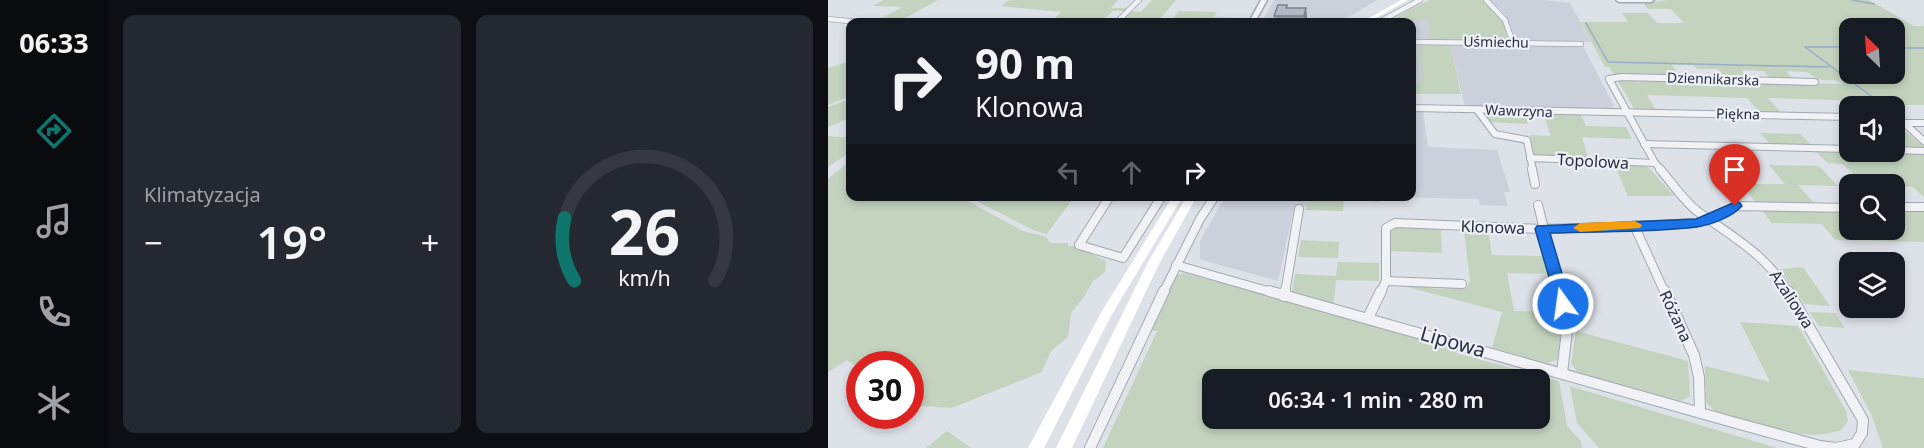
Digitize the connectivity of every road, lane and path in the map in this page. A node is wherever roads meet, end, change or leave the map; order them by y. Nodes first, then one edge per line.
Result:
1 (1139, 0) edge
2 (1264, 0) edge
3 (1395, 0) edge
4 (1405, 0) edge
5 (1420, 0) edge
6 (1486, 0) edge
7 (1619, 0) edge
8 (1650, 0) edge
9 (1121, 18) edge
10 (1254, 18) edge
11 (1367, 18) edge
12 (1372, 18) edge
13 (1386, 18) edge
14 (828, 19) edge
15 (846, 21) edge
16 (1416, 42) edge
17 (1513, 43) junction
18 (1581, 44) dead end
19 (1611, 78) joint
20 (1815, 82) dead end
21 (1416, 108) edge
22 (1477, 110) junction
23 (1627, 112) junction
24 (1839, 117) edge
25 (1905, 123) edge
26 (1924, 123) edge
27 (1905, 124) edge
28 (1924, 141) edge
29 (1644, 144) junction
30 (1839, 149) edge
31 (1905, 150) edge
32 (1924, 151) edge
33 (1530, 158) junction
34 (1655, 163) junction
35 (1535, 184) dead end
36 (1107, 201) edge
37 (1159, 201) edge
38 (1175, 201) edge
39 (1189, 201) edge
40 (1212, 201) edge
41 (1538, 205) dead end
42 (1905, 207) edge
43 (1924, 207) edge
44 (1839, 208) edge
45 (1299, 209) dead end
46 (1709, 220) junction
47 (1634, 225) junction
48 (1542, 229) junction
49 (1176, 265) junction
50 (1386, 281) junction
51 (1462, 284) dead end
52 (1284, 296) junction
53 (1368, 318) junction
54 (1562, 373) junction
55 (1700, 412) junction
56 (1799, 440) joint
57 (1065, 445) edge
58 (1036, 448) edge
59 (1090, 448) edge
60 (1836, 448) edge

1 - 9 street
2 - 10 street
3 - 11 main road
4 - 12 main road
5 - 13 street
6 - 17 street
7 - 8 street
14 - 15 street
16 - 17 street, Uśmiechu
17 - 18 street, Uśmiechu
19 - 20 street, Dziennikarska
19 - 23 street, Azaliowa
21 - 22 street, Wawrzyna
22 - 23 street, Wawrzyna
22 - 33 street
23 - 24 street, Piękna
23 - 29 street, Azaliowa
25 - 26 street
27 - 28 street
29 - 30 street
29 - 34 street, Azaliowa
31 - 32 street
33 - 34 street, Topolowa
33 - 35 street
34 - 46 street, Azaliowa
36 - 37 street
38 - 58 main road
39 - 57 main road
40 - 49 street
41 - 48 street
42 - 43 street
44 - 46 street
45 - 52 street
46 - 47 street, Klonowa
46 - 60 street, Azaliowa
47 - 48 street, Klonowa
47 - 55 street, Różana
48 - 50 street, Klonowa
48 - 54 street
49 - 52 street, Lipowa
49 - 59 street
50 - 51 street
50 - 53 street
52 - 53 street, Lipowa
53 - 54 street, Lipowa
54 - 55 street, Lipowa
55 - 56 street, Lipowa
56 - 60 street, Azaliowa

